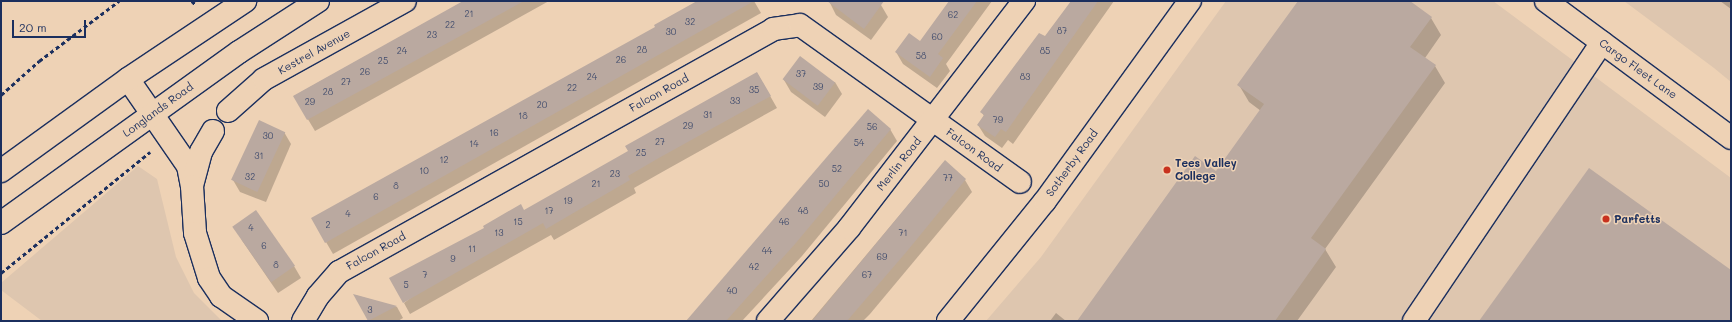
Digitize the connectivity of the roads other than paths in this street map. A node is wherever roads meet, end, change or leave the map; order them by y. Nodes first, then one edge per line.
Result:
1 (245, 1) edge
2 (318, 1) edge
3 (405, 1) edge
4 (1024, 1) edge
5 (1190, 1) edge
6 (1546, 1) edge
7 (1602, 42) junction
8 (128, 79) junction
9 (228, 111) dead end
10 (153, 114) junction
11 (934, 120) junction
12 (213, 131) dead end
13 (1729, 132) edge
14 (1, 171) edge
15 (1020, 182) dead end
16 (192, 186) junction
17 (1, 223) edge
18 (257, 321) edge
19 (303, 321) edge
20 (768, 321) edge
21 (948, 321) edge
22 (1414, 321) edge

1 - 8 street
2 - 10 street, Longlands Road
3 - 9 street, Kestrel Avenue
4 - 11 street, Merlin Road
5 - 21 street, Sotherby Road
6 - 7 street, Cargo Fleet Lane
7 - 13 street, Cargo Fleet Lane
7 - 22 street
8 - 10 street
8 - 14 street
10 - 16 street
10 - 17 street, Longlands Road
11 - 15 street, Falcon Road
11 - 19 street, Falcon Road
11 - 20 street, Merlin Road
12 - 16 street
16 - 18 street

